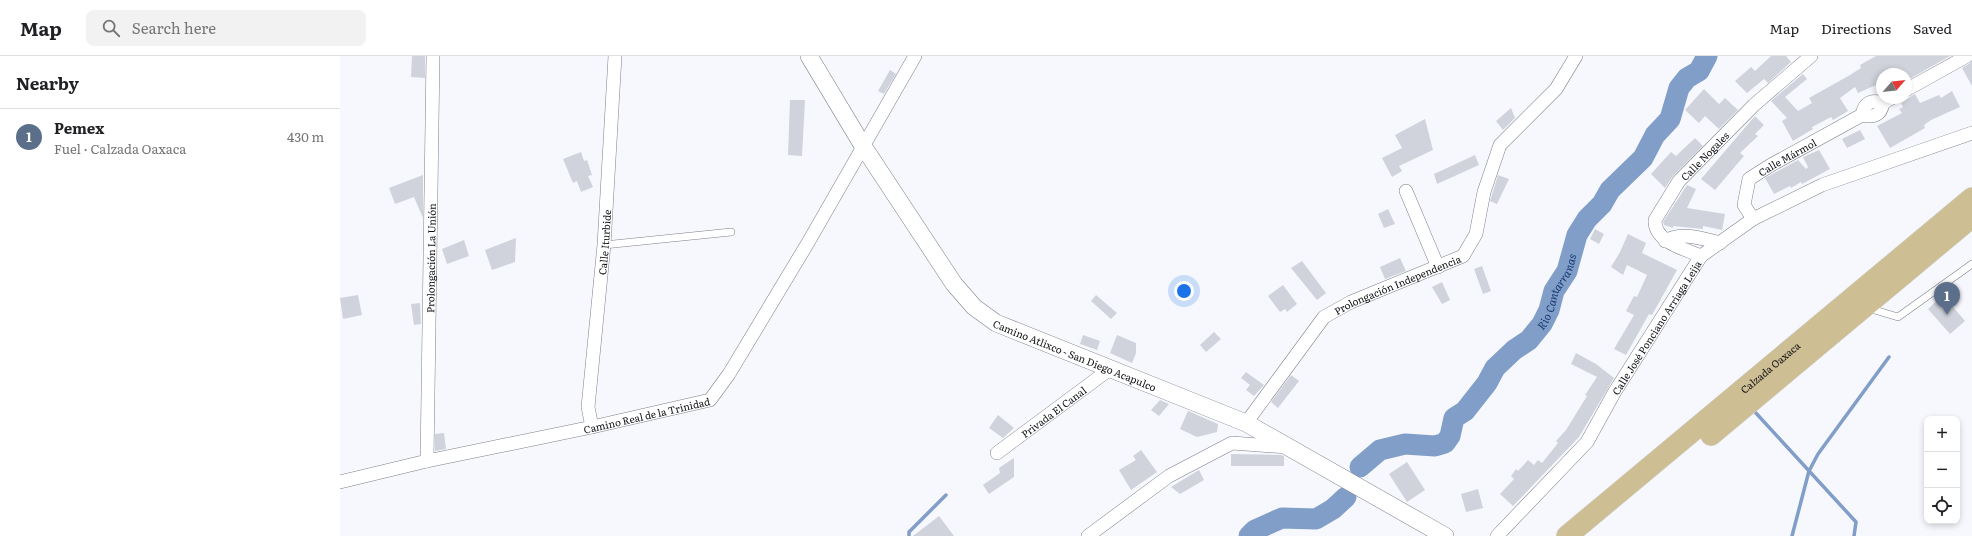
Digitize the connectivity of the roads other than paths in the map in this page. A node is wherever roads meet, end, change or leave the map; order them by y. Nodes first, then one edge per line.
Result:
1 (434, 56) edge
2 (615, 56) edge
3 (810, 56) edge
4 (915, 56) edge
5 (1576, 56) edge
6 (1811, 56) edge
7 (1967, 56) edge
8 (1912, 87) edge
9 (1885, 104) edge
10 (1972, 133) edge
11 (863, 146) junction
12 (1406, 191) dead end
13 (1972, 198) edge
14 (1972, 217) edge
15 (1753, 218) junction
16 (731, 232) dead end
17 (1665, 241) junction
18 (1720, 243) junction
19 (604, 246) junction
20 (1701, 256) junction
21 (1972, 264) edge
22 (1438, 266) junction
23 (1860, 301) junction
24 (1110, 369) junction
25 (1246, 423) junction
26 (592, 427) junction
27 (1294, 450) junction
28 (997, 453) dead end
29 (427, 461) junction
30 (340, 482) edge
31 (1578, 533) edge
32 (1088, 536) edge
33 (1445, 536) edge
34 (1497, 536) edge
35 (1557, 536) edge

1 - 29 street, Prolongación La Unión
2 - 19 street, Calle Iturbide
3 - 11 street, Camino Atlixco - San Diego Acapulco
4 - 11 street, Camino Real de la Trinidad
5 - 22 street, Prolongación Independencia
6 - 17 street, Calle Nogales
7 - 8 street
9 - 15 street, Calle Mármol
10 - 15 street, Calle José Ponciano Arriaga Leija
11 - 24 street, Camino Atlixco - San Diego Acapulco
11 - 26 street, Camino Real de la Trinidad
12 - 22 street
13 - 23 main road, Calzada Oaxaca
14 - 23 main road, Calzada Oaxaca
15 - 18 street, Calle José Ponciano Arriaga Leija
16 - 19 lane
17 - 18 street
17 - 20 street
18 - 20 street, Calle José Ponciano Arriaga Leija
19 - 26 street, Calle Iturbide
20 - 34 street, Calle José Ponciano Arriaga Leija
21 - 23 lane
22 - 25 street, Prolongación Independencia
23 - 31 main road, Calzada Oaxaca
24 - 25 street, Camino Atlixco - San Diego Acapulco
24 - 28 street, Privada El Canal
25 - 27 street, Camino Atlixco - San Diego Acapulco
26 - 29 street, Camino Real de la Trinidad
27 - 32 street
27 - 33 street, Camino Atlixco - San Diego Acapulco
29 - 30 street, Camino Real de la Trinidad
31 - 35 street

